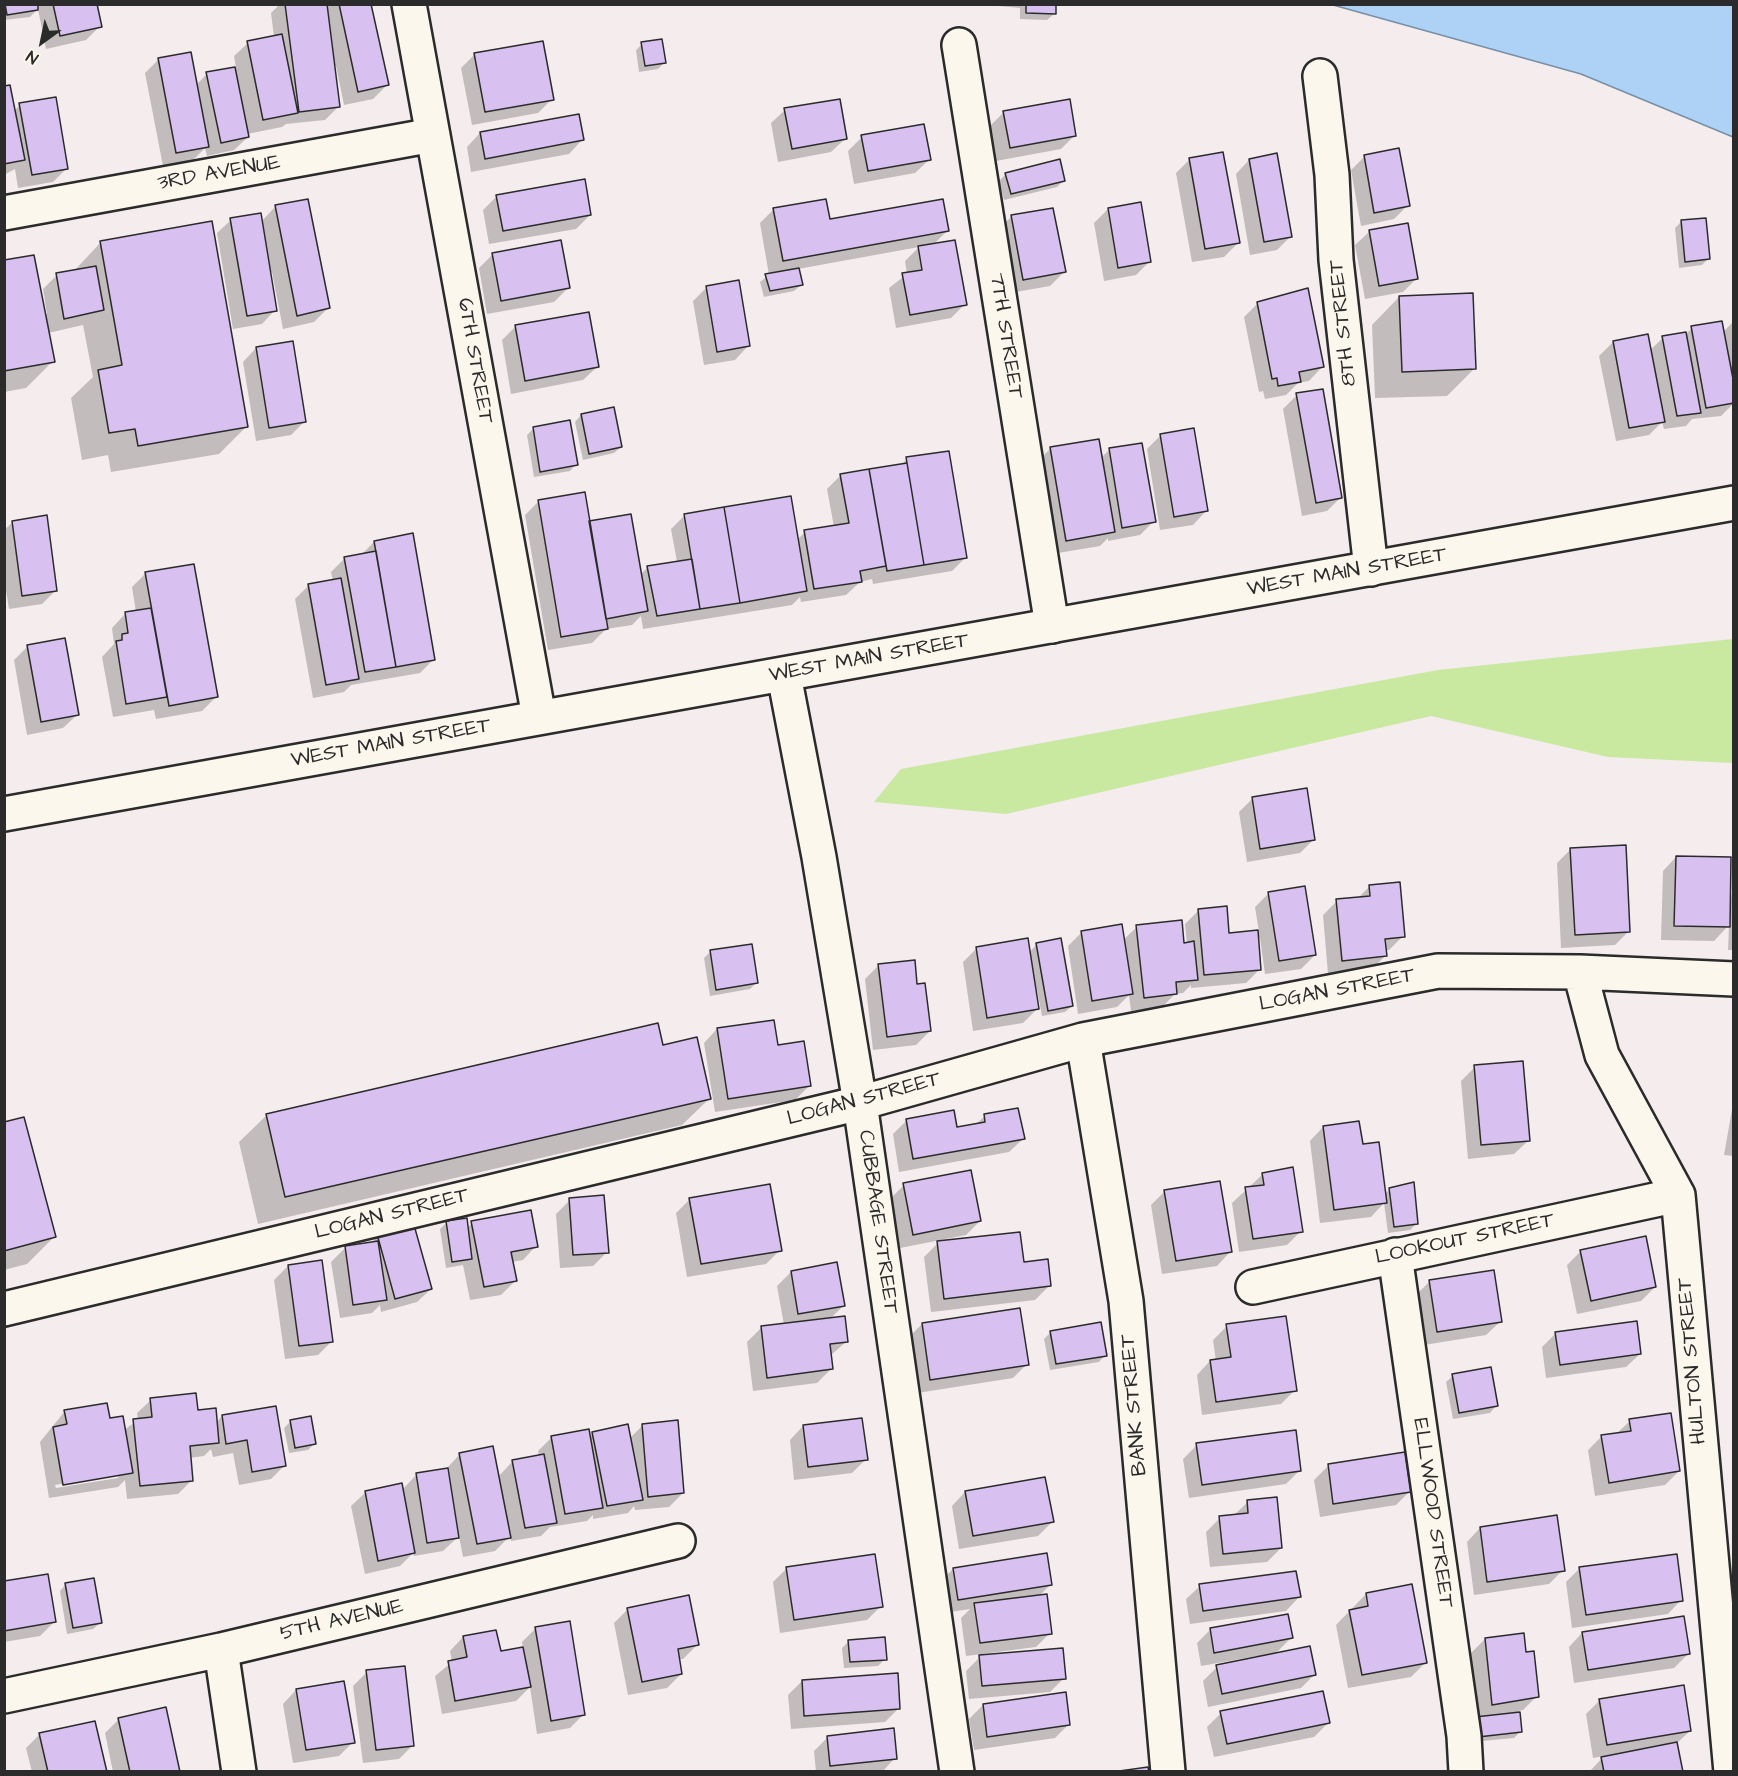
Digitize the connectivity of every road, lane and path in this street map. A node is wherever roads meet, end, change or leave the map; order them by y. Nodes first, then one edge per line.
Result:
1 (410, 4) edge
2 (959, 45) dead end
3 (1320, 76) dead end
4 (432, 135) junction
5 (4, 213) edge
6 (1734, 502) edge
7 (1371, 569) junction
8 (1052, 626) junction
9 (784, 675) junction
10 (539, 717) junction
11 (4, 814) edge
12 (1580, 972) junction
13 (1734, 979) edge
14 (1083, 1040) junction
15 (860, 1103) junction
16 (1678, 1195) junction
17 (1395, 1254) junction
18 (1253, 1287) dead end
19 (4, 1309) edge
20 (678, 1541) dead end
21 (221, 1650) junction
22 (4, 1696) edge
23 (239, 1772) edge
24 (957, 1772) edge
25 (1168, 1772) edge
26 (1466, 1772) edge
27 (1731, 1772) edge

1 - 4 street, 6TH STREET
2 - 8 street, 7TH STREET
3 - 7 street, 8TH STREET
4 - 5 street, 3RD AVENUE
4 - 10 street, 6TH STREET
6 - 7 street, WEST MAIN STREET
7 - 8 street, WEST MAIN STREET
8 - 9 street, WEST MAIN STREET
9 - 10 street, WEST MAIN STREET
9 - 15 street, CUBBAGE STREET
10 - 11 street, WEST MAIN STREET
12 - 13 street, LOGAN STREET
12 - 14 street, LOGAN STREET
12 - 16 street, HULTON STREET
14 - 15 street, LOGAN STREET
14 - 25 street, BANK STREET
15 - 19 street, LOGAN STREET
15 - 24 street, CUBBAGE STREET
16 - 17 street, LOOKOUT STREET
16 - 27 street, HULTON STREET
17 - 18 street, LOOKOUT STREET
17 - 26 street, ELLWOOD STREET
20 - 21 street, 5TH AVENUE
21 - 22 street, 5TH AVENUE
21 - 23 street

